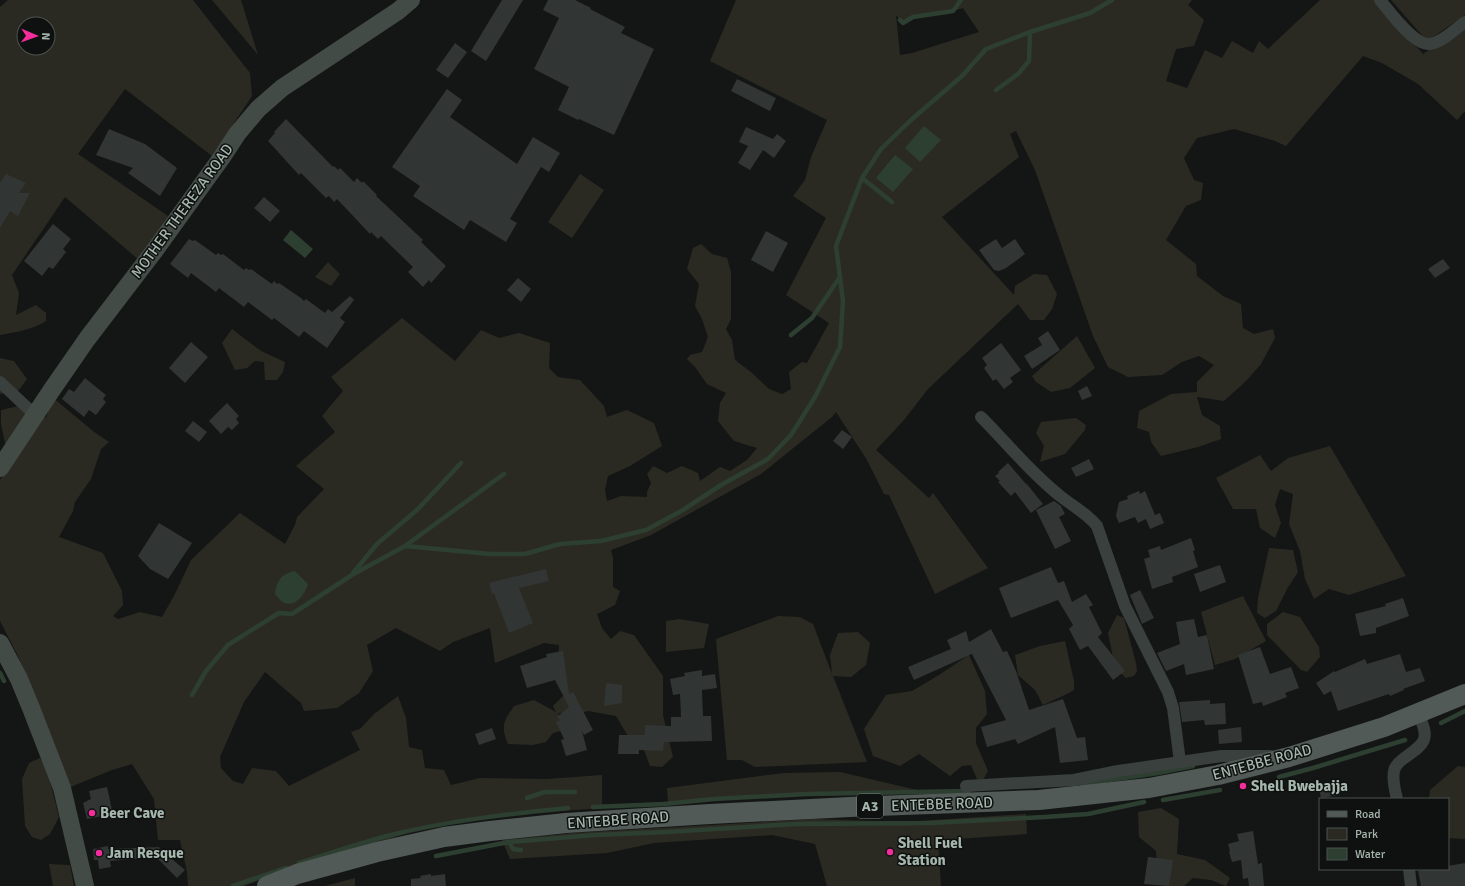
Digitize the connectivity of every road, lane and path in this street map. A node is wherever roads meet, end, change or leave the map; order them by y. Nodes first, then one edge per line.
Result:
1 (411, 0) edge
2 (1380, 0) edge
3 (1465, 22) edge
4 (0, 382) edge
5 (35, 415) junction
6 (981, 417) dead end
7 (0, 468) edge
8 (0, 643) edge
9 (1465, 694) edge
10 (1418, 713) junction
11 (1290, 757) junction
12 (1180, 762) junction
13 (966, 786) dead end
14 (1397, 798) edge
15 (1408, 870) edge
16 (85, 886) edge
17 (267, 886) edge
18 (1411, 886) edge

1 - 5 street, MOTHER THEREZA ROAD
2 - 3 street
4 - 5 street
5 - 7 street, MOTHER THEREZA ROAD
6 - 12 street
8 - 16 street
9 - 10 main road, ENTEBBE ROAD / A3
10 - 11 main road, ENTEBBE ROAD / A3
10 - 14 street
11 - 12 street
11 - 17 main road, ENTEBBE ROAD / A3
12 - 13 street
15 - 18 street

